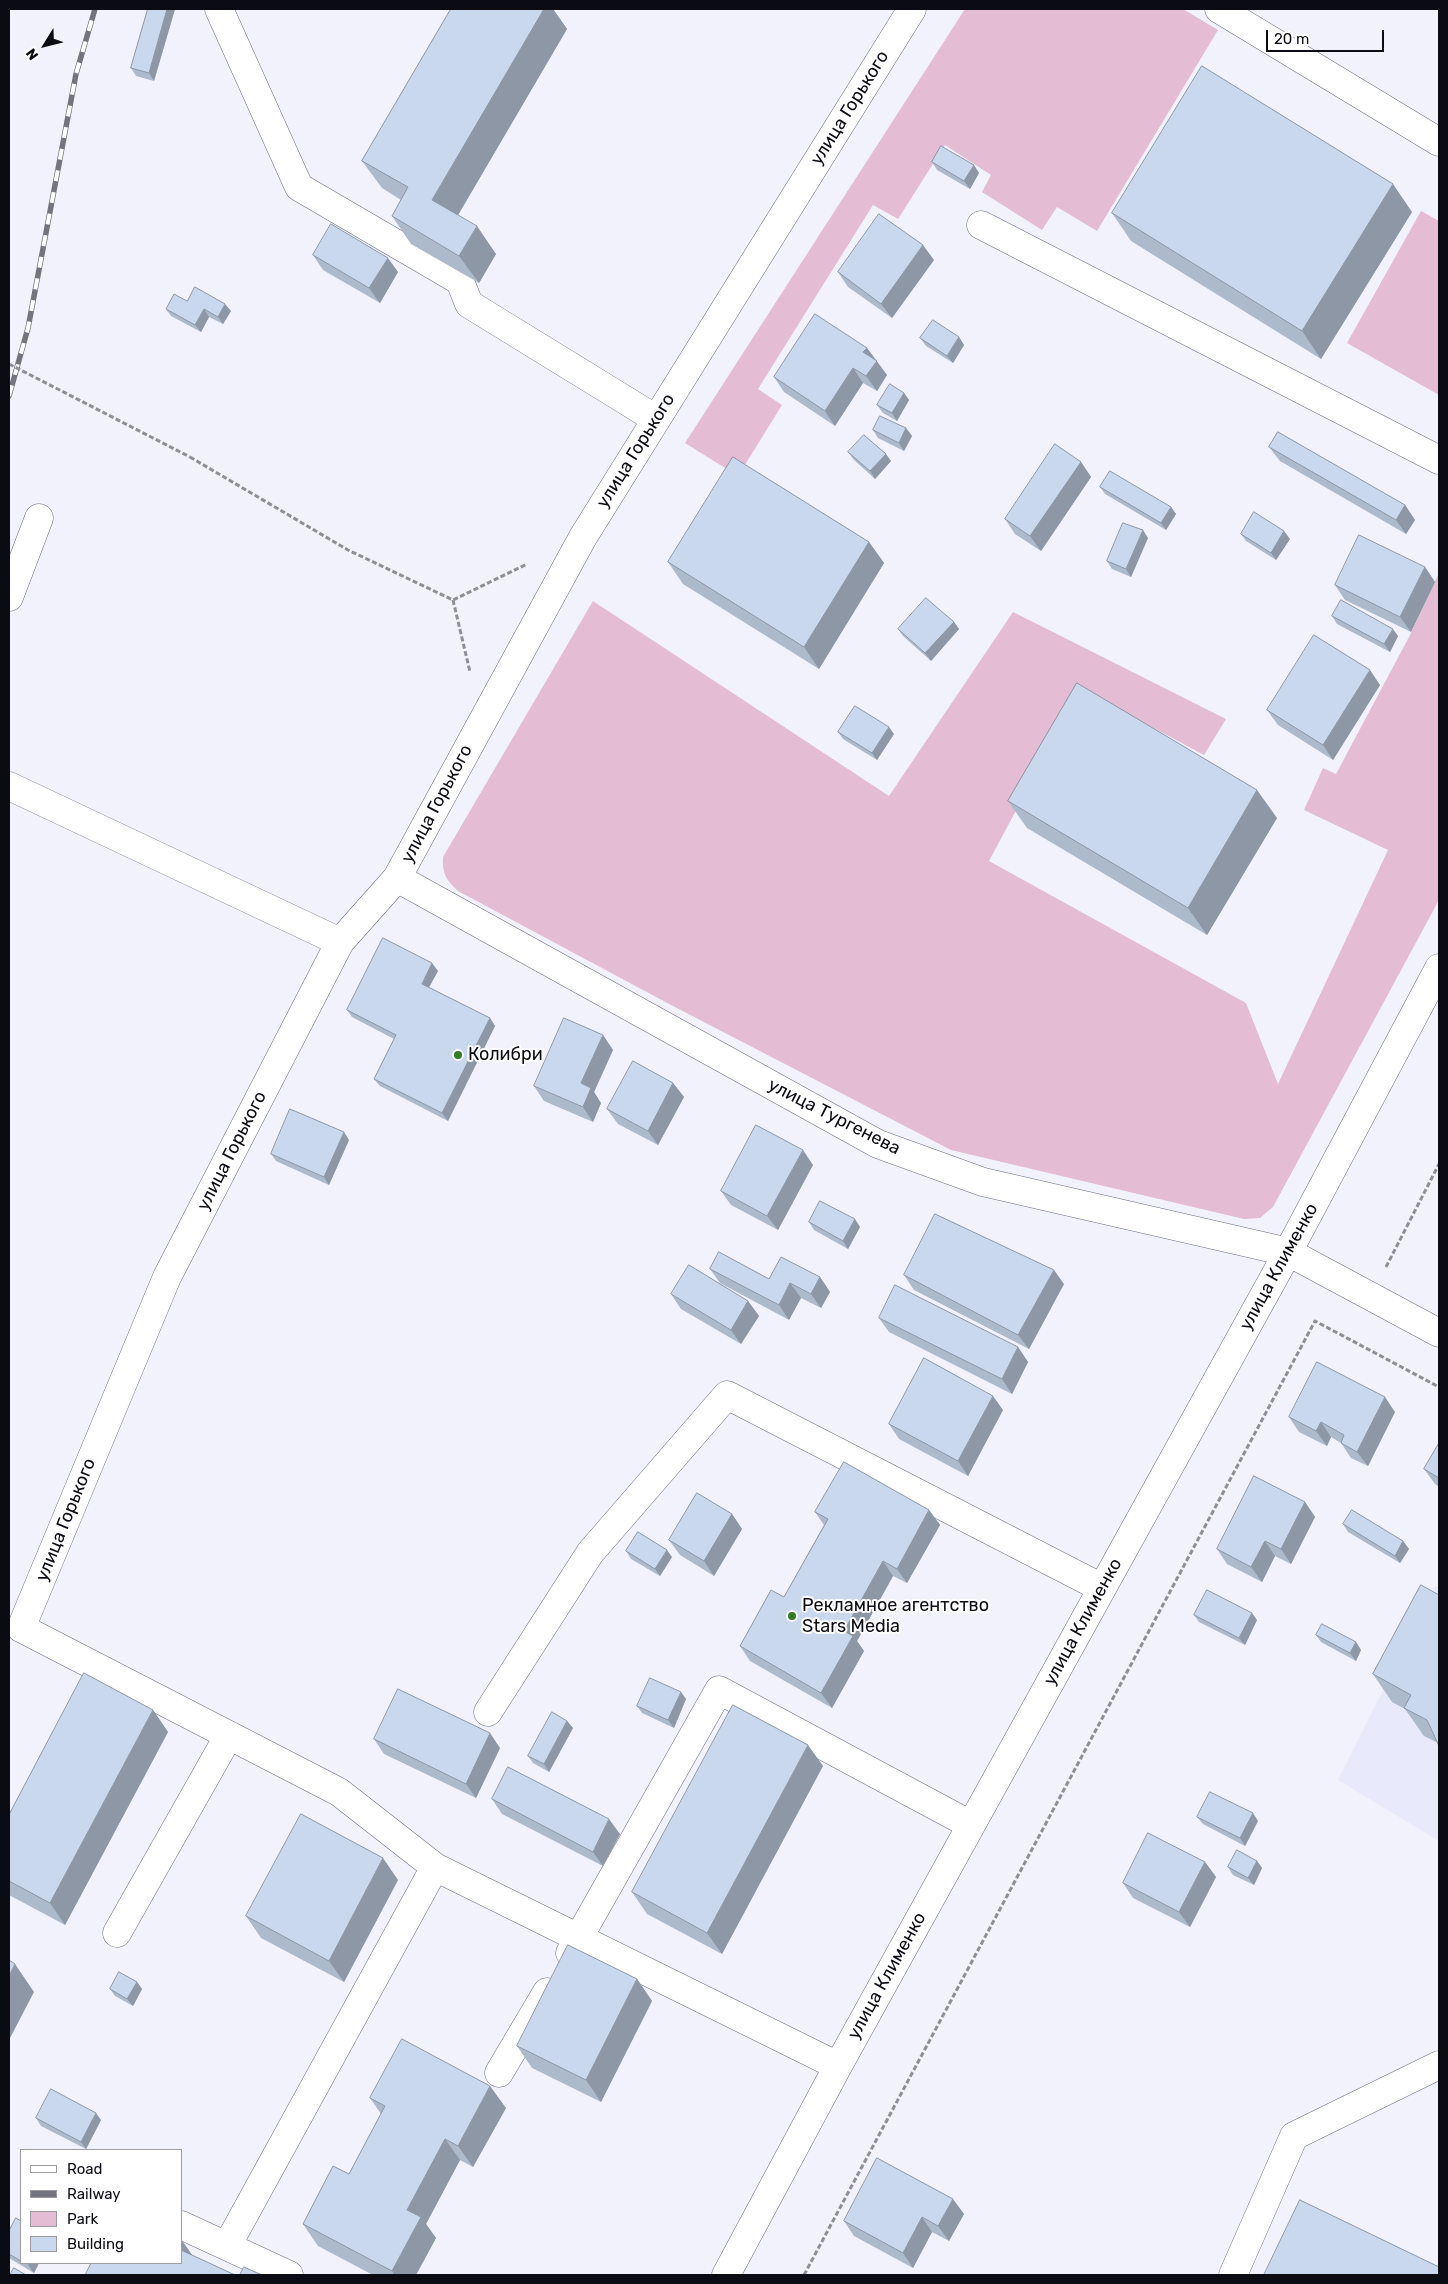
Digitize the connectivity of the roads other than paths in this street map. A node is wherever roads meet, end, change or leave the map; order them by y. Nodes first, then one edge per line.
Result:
1 (219, 9) edge
2 (912, 9) edge
3 (1219, 9) edge
4 (1439, 142) edge
5 (981, 225) dead end
6 (656, 419) junction
7 (1439, 460) edge
8 (39, 518) dead end
9 (9, 597) edge
10 (9, 786) edge
11 (397, 878) junction
12 (340, 942) junction
13 (1439, 968) edge
14 (1288, 1252) junction
15 (1439, 1333) edge
16 (1102, 1588) junction
17 (15, 1632) edge
18 (488, 1712) dead end
19 (229, 1736) junction
20 (971, 1825) junction
21 (435, 1867) junction
22 (117, 1933) dead end
23 (579, 1938) junction
24 (1439, 2065) edge
25 (838, 2066) junction
26 (499, 2074) dead end
27 (182, 2225) edge
28 (227, 2246) junction
29 (289, 2275) edge
30 (726, 2275) edge
31 (1233, 2275) edge

1 - 6 street
2 - 6 street, улица Горького
3 - 4 street
5 - 7 street
6 - 11 street, улица Горького
8 - 9 street
10 - 12 street
11 - 12 street, улица Горького
11 - 14 street, улица Тургенева
12 - 17 street, улица Горького
13 - 14 street, улица Клименко
14 - 15 street, улица Тургенева
14 - 16 street, улица Клименко
16 - 18 street
16 - 20 street, улица Клименко
17 - 19 street
19 - 21 street
19 - 22 street
20 - 23 street
20 - 25 street, улица Клименко
21 - 23 street
21 - 28 street
23 - 25 street
23 - 26 street
24 - 31 street
25 - 30 street, улица Клименко
27 - 28 street
28 - 29 street

